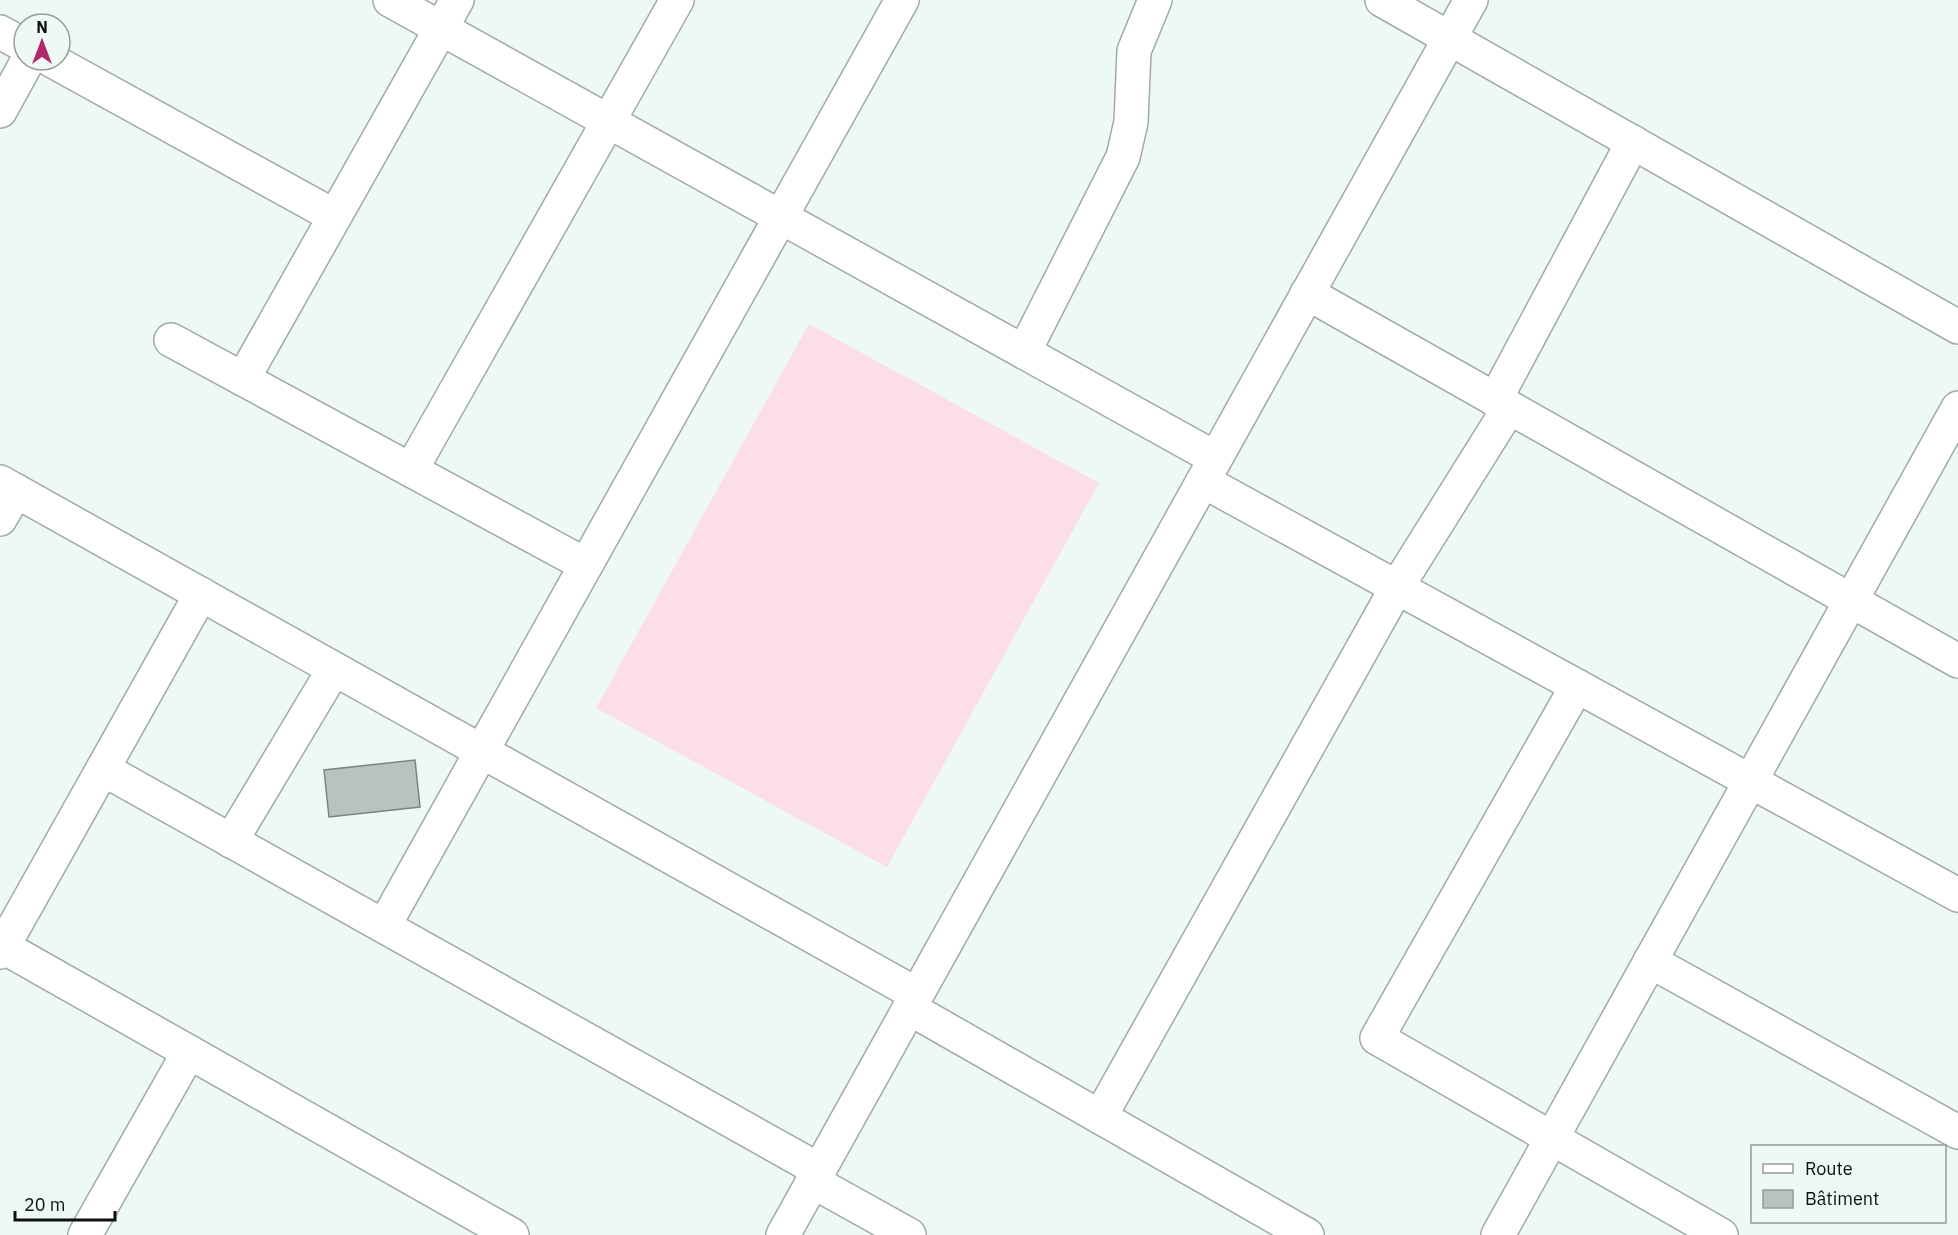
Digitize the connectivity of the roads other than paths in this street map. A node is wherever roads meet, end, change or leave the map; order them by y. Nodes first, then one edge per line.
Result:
1 (390, 0) edge
2 (457, 0) edge
3 (677, 0) edge
4 (902, 0) edge
5 (1155, 0) edge
6 (1382, 0) edge
7 (1471, 0) edge
8 (441, 28) junction
9 (1449, 38) junction
10 (21, 72) edge
11 (72, 72) edge
12 (0, 111) edge
13 (609, 121) junction
14 (1633, 142) junction
15 (334, 216) junction
16 (781, 217) junction
17 (1307, 293) junction
18 (1958, 327) edge
19 (171, 340) dead end
20 (1024, 352) junction
21 (243, 379) junction
22 (1502, 404) junction
23 (1958, 408) edge
24 (1209, 469) junction
25 (411, 470) junction
26 (8, 487) edge
27 (0, 519) edge
28 (586, 565) junction
29 (1397, 587) junction
30 (201, 594) junction
31 (1851, 600) junction
32 (1958, 661) edge
33 (334, 669) junction
34 (1577, 686) junction
35 (482, 752) junction
36 (103, 769) junction
37 (1750, 781) junction
38 (231, 841) junction
39 (1958, 895) edge
40 (384, 927) junction
41 (1, 948) edge
42 (1650, 961) junction
43 (913, 1001) junction
44 (189, 1052) junction
45 (1100, 1117) junction
46 (1958, 1132) edge
47 (1552, 1138) junction
48 (816, 1175) junction
49 (1270, 1226) edge
50 (85, 1235) edge
51 (512, 1235) edge
52 (783, 1235) edge
53 (909, 1235) edge
54 (1307, 1235) edge
55 (1498, 1235) edge
56 (1721, 1235) edge

1 - 8 street
2 - 8 street
3 - 13 street
4 - 16 street
5 - 20 street
6 - 9 street
7 - 9 street
8 - 13 street
8 - 15 street
9 - 14 street
9 - 17 street
10 - 12 street
11 - 15 street
13 - 16 street
13 - 25 street
14 - 18 street
14 - 22 street
15 - 21 street
16 - 20 street
16 - 28 street
17 - 22 street
17 - 24 street
19 - 21 street
20 - 24 street
21 - 25 street
22 - 29 street
22 - 31 street
23 - 31 street
24 - 29 street
24 - 43 street
25 - 28 street
26 - 27 street
26 - 30 street
28 - 35 street
29 - 34 street
29 - 45 street
30 - 33 street
30 - 36 street
31 - 32 street
31 - 37 street
33 - 35 street
33 - 38 street
34 - 37 street
34 - 47 street
35 - 40 street
35 - 43 street
36 - 38 street
36 - 41 street
37 - 39 street
37 - 42 street
38 - 40 street
40 - 48 street
41 - 44 street
42 - 46 street
42 - 47 street
43 - 45 street
43 - 48 street
44 - 50 street
44 - 51 street
45 - 49 street
47 - 55 street
47 - 56 street
48 - 52 street
48 - 53 street
49 - 54 street

